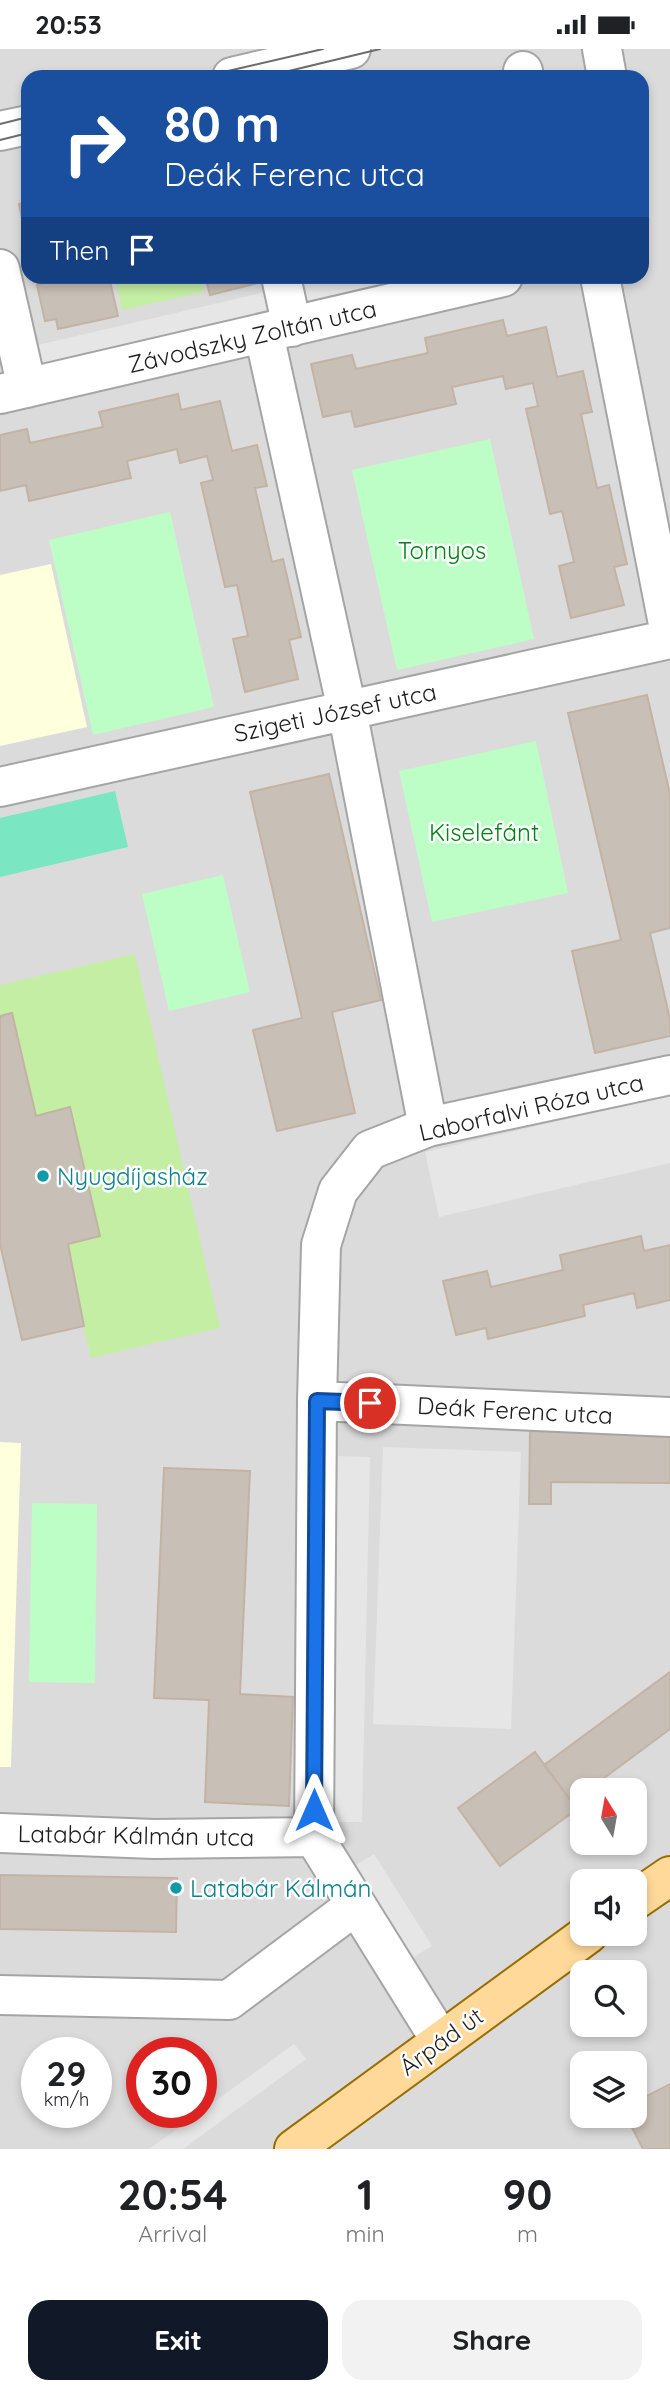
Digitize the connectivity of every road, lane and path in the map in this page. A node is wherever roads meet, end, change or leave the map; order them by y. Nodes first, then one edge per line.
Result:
1 (351, 49) edge
2 (602, 49) edge
3 (262, 70) edge
4 (606, 70) edge
5 (21, 126) edge
6 (0, 131) edge
7 (0, 269) edge
8 (281, 284) edge
9 (473, 284) edge
10 (601, 284) edge
11 (278, 330) junction
12 (13, 391) edge
13 (670, 636) edge
14 (347, 710) junction
15 (0, 787) edge
16 (670, 1075) edge
17 (428, 1127) junction
18 (317, 1401) junction
19 (670, 1417) edge
20 (0, 1833) edge
21 (314, 1837) junction
22 (670, 1876) edge
23 (647, 1893) edge
24 (670, 1895) edge
25 (647, 1900) edge
26 (356, 1905) junction
27 (572, 1946) edge
28 (0, 1995) edge
29 (441, 2041) junction
30 (294, 2149) edge

1 - 3 street
2 - 4 street
5 - 6 street
7 - 12 street
8 - 11 street
9 - 11 street, Závodszky Zoltán utca
10 - 13 street
11 - 12 street, Závodszky Zoltán utca
11 - 14 street
13 - 14 street, Szigeti József utca
14 - 15 street, Szigeti József utca
14 - 17 street
16 - 17 street, Laborfalvi Róza utca
17 - 18 street, Laborfalvi Róza utca
18 - 19 street, Deák Ferenc utca
18 - 21 street, Laborfalvi Róza utca
20 - 21 street, Latabár Kálmán utca
21 - 26 street
22 - 23 main road
24 - 25 street
26 - 28 street
26 - 29 street
27 - 29 main road, Árpád út
29 - 30 main road, Árpád út

